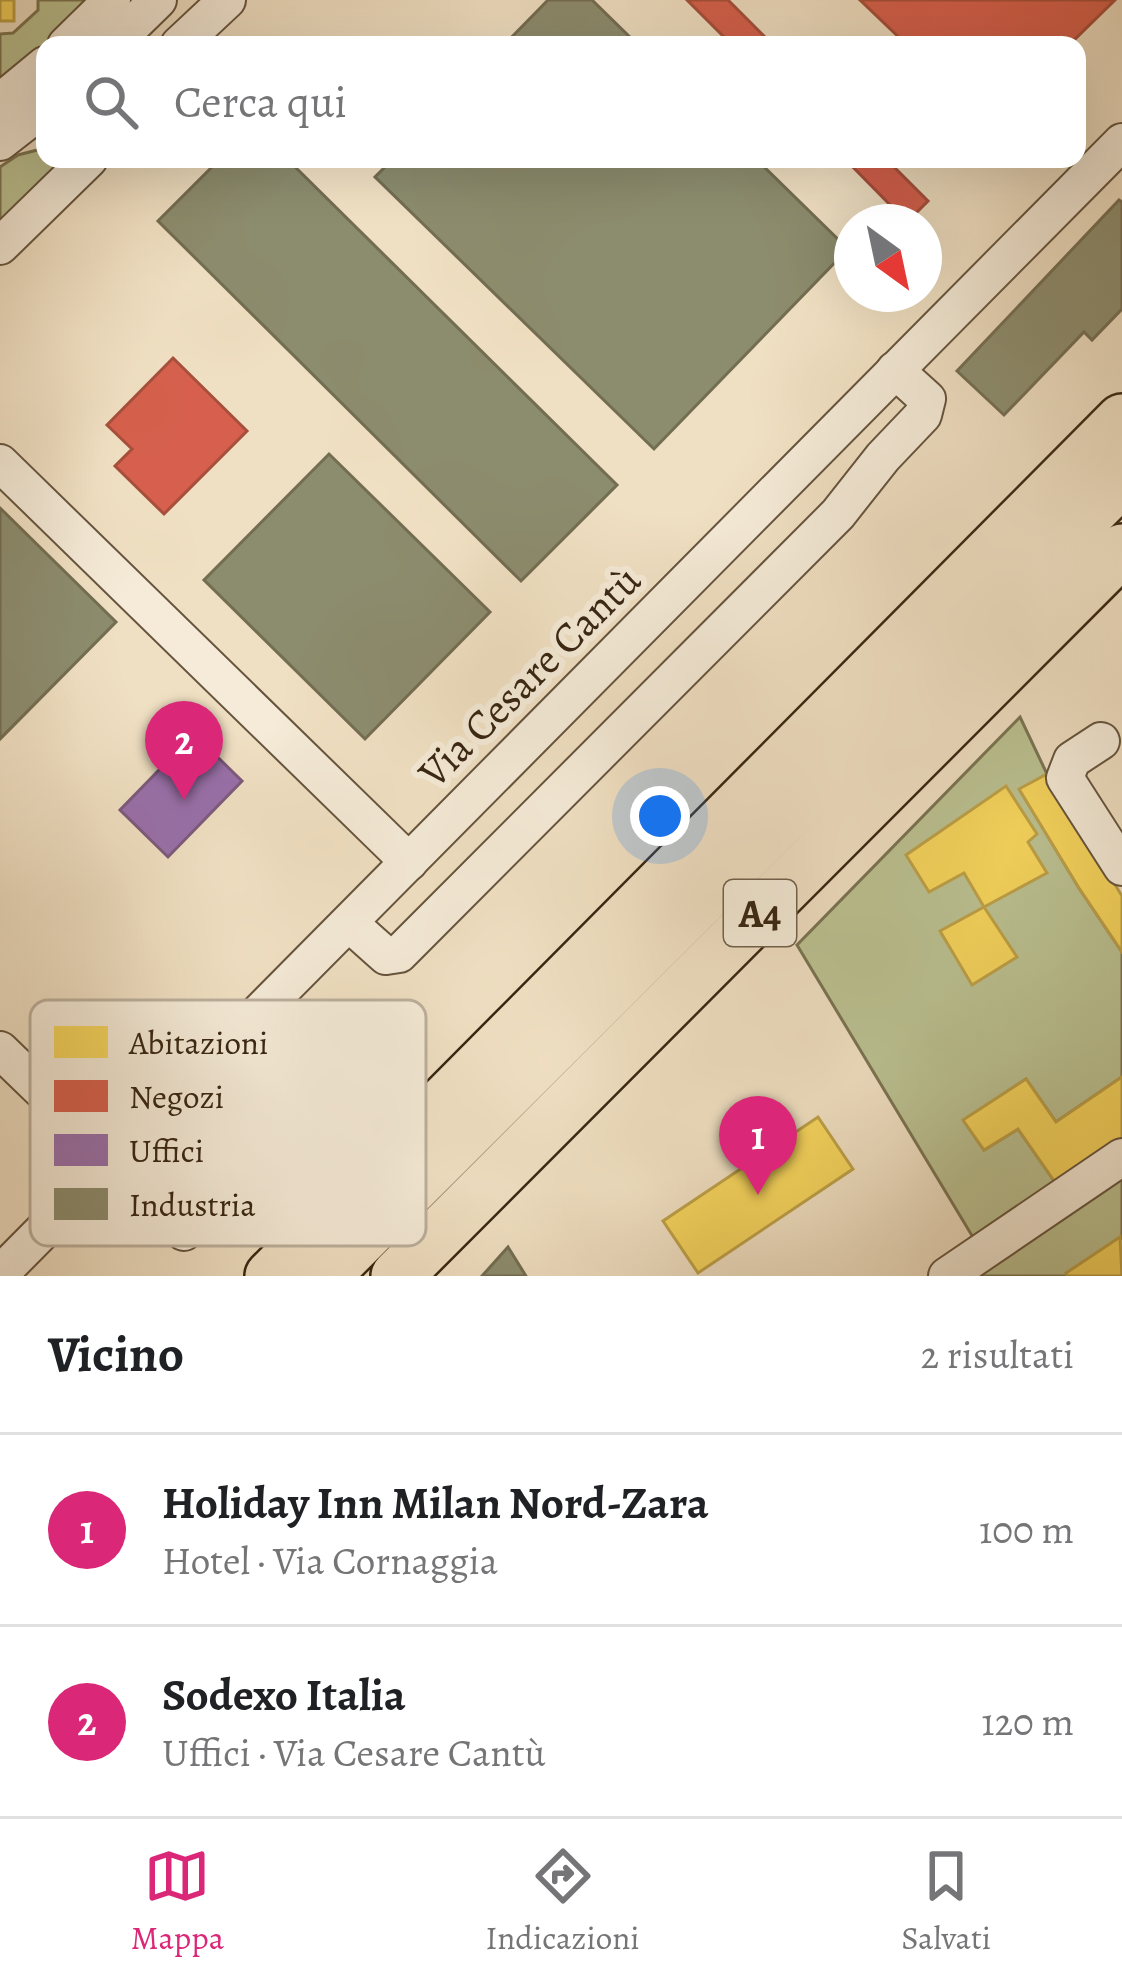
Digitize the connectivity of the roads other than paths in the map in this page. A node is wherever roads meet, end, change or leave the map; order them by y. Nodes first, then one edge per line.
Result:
1 (112, 0) edge
2 (158, 0) edge
3 (231, 0) edge
4 (75, 36) edge
5 (121, 36) edge
6 (189, 36) edge
7 (209, 36) edge
8 (36, 72) edge
9 (0, 102) edge
10 (36, 114) edge
11 (36, 133) edge
12 (1122, 142) edge
13 (0, 144) edge
14 (80, 168) edge
15 (0, 246) edge
16 (895, 370) junction
17 (1122, 420) edge
18 (0, 463) edge
19 (1122, 480) edge
20 (1122, 550) edge
21 (1122, 592) edge
22 (1101, 741) dead end
23 (409, 862) junction
24 (1122, 867) edge
25 (349, 923) junction
26 (273, 1000) edge
27 (0, 1050) edge
28 (30, 1079) edge
29 (426, 1120) edge
30 (1122, 1157) edge
31 (426, 1174) edge
32 (30, 1244) edge
33 (301, 1246) edge
34 (354, 1246) edge
35 (0, 1274) edge
36 (271, 1276) edge
37 (324, 1276) edge
38 (397, 1276) edge
39 (446, 1276) edge
40 (947, 1276) edge

1 - 4 street
2 - 5 street
3 - 6 street
3 - 7 street
8 - 9 street
10 - 13 street
11 - 13 street
12 - 16 street, Via Cesare Cantù
14 - 15 street
16 - 23 street, Via Cesare Cantù
16 - 25 street
17 - 29 highway
18 - 23 street
19 - 31 highway, A4
20 - 38 highway, A4
21 - 39 highway
22 - 24 street
23 - 25 street, Via Cesare Cantù
25 - 26 street, Via Cesare Cantù
27 - 28 street
30 - 40 street
32 - 35 street, Via Cesare Cantù
33 - 36 highway
34 - 37 highway, A4

